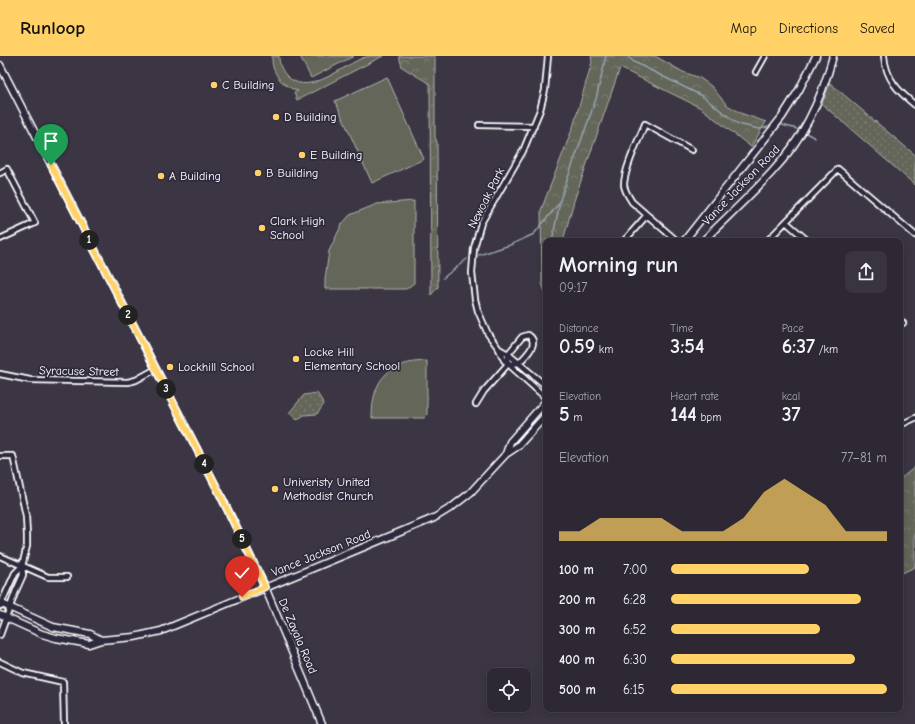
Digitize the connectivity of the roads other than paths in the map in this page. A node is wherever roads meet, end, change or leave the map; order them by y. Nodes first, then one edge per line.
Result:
1 (548, 56) edge
2 (765, 56) edge
3 (816, 56) edge
4 (833, 56) edge
5 (884, 56) edge
6 (0, 65) edge
7 (756, 72) dead end
8 (2, 75) edge
9 (915, 105) edge
10 (479, 125) dead end
11 (534, 126) junction
12 (692, 150) dead end
13 (0, 172) edge
14 (647, 215) junction
15 (786, 222) junction
16 (915, 235) edge
17 (627, 238) edge
18 (674, 238) edge
19 (686, 238) edge
20 (706, 238) edge
21 (770, 238) edge
22 (805, 238) edge
23 (0, 239) edge
24 (499, 349) junction
25 (508, 354) junction
26 (519, 363) junction
27 (508, 364) junction
28 (156, 369) junction
29 (0, 374) edge
30 (543, 383) edge
31 (543, 396) edge
32 (543, 403) edge
33 (476, 404) dead end
34 (543, 418) edge
35 (915, 418) edge
36 (903, 424) edge
37 (506, 454) junction
38 (0, 456) edge
39 (0, 556) edge
40 (22, 566) junction
41 (67, 577) dead end
42 (11, 582) junction
43 (18, 585) junction
44 (265, 587) junction
45 (0, 604) edge
46 (10, 608) junction
47 (3, 616) edge
48 (0, 635) edge
49 (101, 640) junction
50 (0, 662) edge
51 (64, 724) edge
52 (322, 724) edge

1 - 11 street, Newoak Park
2 - 7 street
3 - 19 main road, Vance Jackson Road
4 - 20 main road, Vance Jackson Road
5 - 9 street
6 - 8 main road, De Zavala Road
8 - 28 main road, De Zavala Road
10 - 11 street
11 - 24 street, Newoak Park
12 - 14 street
13 - 23 street
14 - 17 street
14 - 18 street
15 - 16 street
15 - 21 street
15 - 22 street
24 - 25 street, Newoak Park
24 - 27 street, Newoak Park
25 - 26 street, Newoak Park
25 - 26 street
25 - 27 street
26 - 27 street
26 - 30 street, Newoak Park
27 - 31 street, Newoak Park
27 - 33 street
28 - 29 street, Syracuse Street
28 - 44 main road, De Zavala Road
32 - 37 main road, Vance Jackson Road
34 - 37 main road, Vance Jackson Road
35 - 36 street
37 - 44 main road, Vance Jackson Road
38 - 40 street
39 - 40 street
40 - 41 street
40 - 42 street
40 - 43 street
42 - 43 street
42 - 45 street
43 - 46 street
44 - 49 main road, Vance Jackson Road
44 - 52 main road, De Zavala Road
45 - 46 main road, Vance Jackson Road
46 - 47 street
46 - 49 main road, Vance Jackson Road
47 - 48 street
47 - 49 main road, Vance Jackson Road
50 - 51 street

